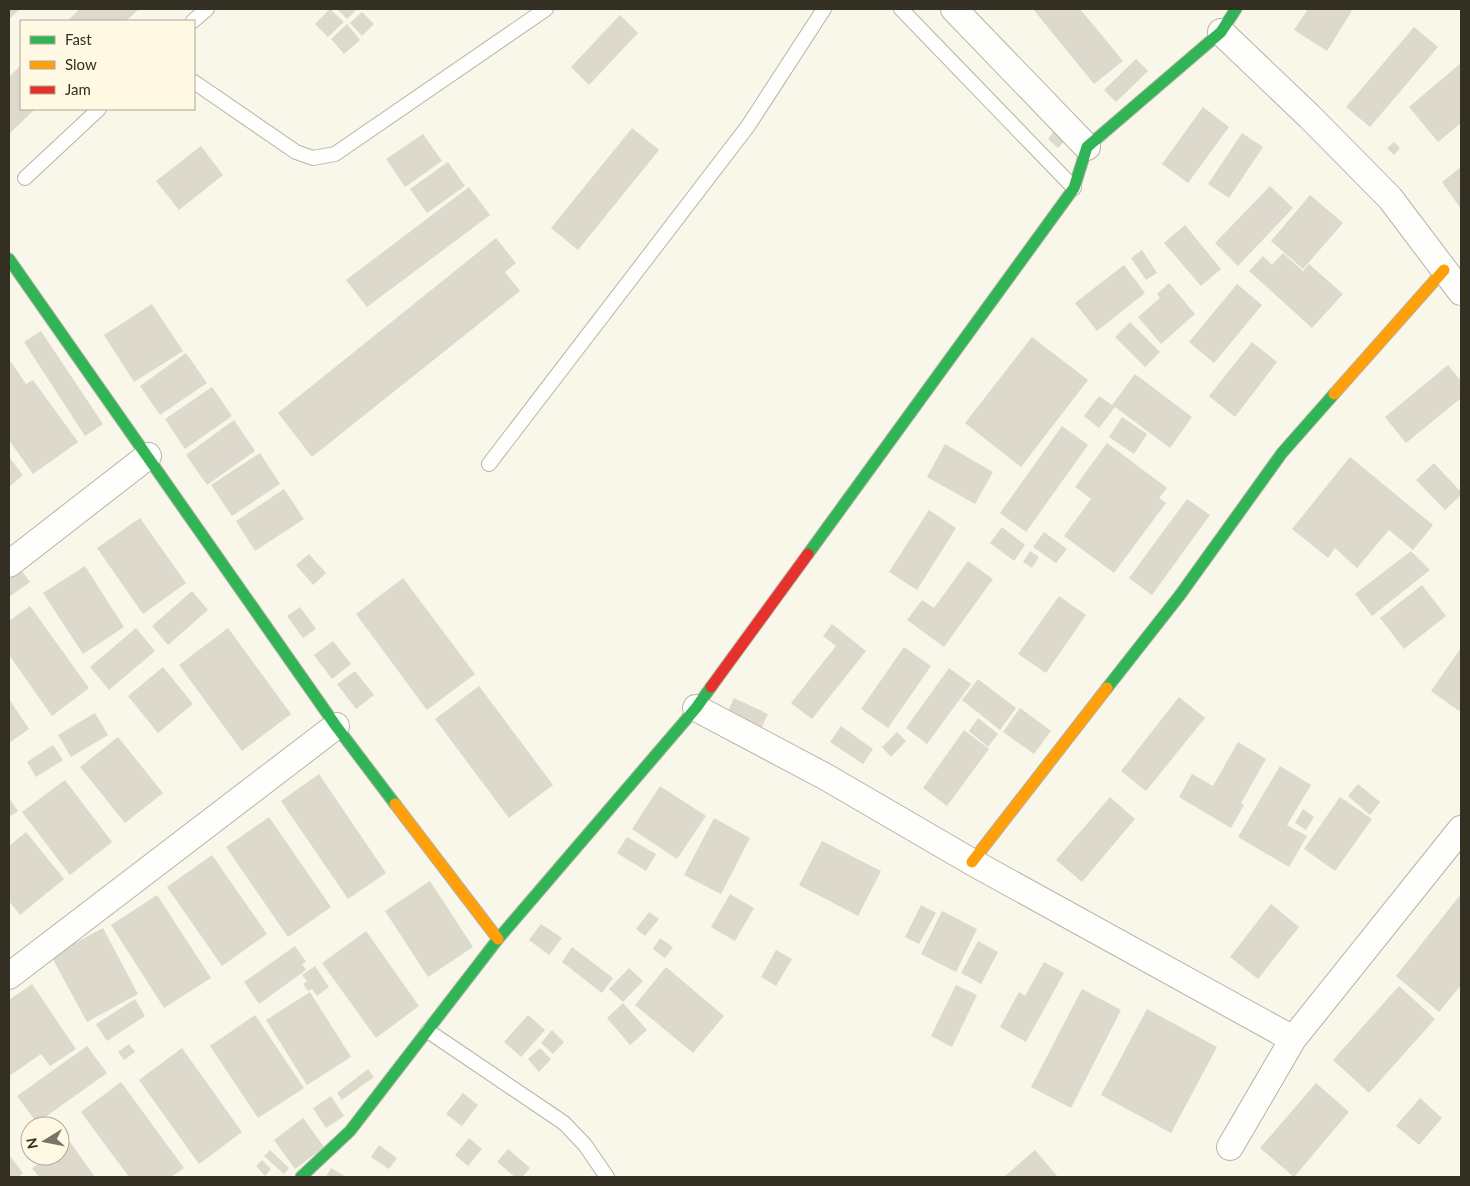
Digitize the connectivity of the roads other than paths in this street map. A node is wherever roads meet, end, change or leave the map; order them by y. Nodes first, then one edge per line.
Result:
1 (207, 9) edge
2 (546, 9) edge
3 (824, 9) edge
4 (901, 9) edge
5 (954, 9) edge
6 (1236, 9) edge
7 (195, 20) edge
8 (1221, 32) junction
9 (195, 83) edge
10 (98, 110) edge
11 (1087, 147) junction
12 (25, 178) dead end
13 (1074, 188) junction
14 (9, 259) edge
15 (1444, 270) junction
16 (1461, 292) edge
17 (148, 456) junction
18 (489, 464) dead end
19 (9, 564) edge
20 (696, 708) junction
21 (336, 726) junction
22 (1461, 829) edge
23 (972, 862) junction
24 (498, 939) junction
25 (9, 976) edge
26 (428, 1031) junction
27 (1293, 1039) junction
28 (1230, 1147) dead end
29 (301, 1177) edge
30 (607, 1177) edge

1 - 7 lane
2 - 9 lane
3 - 18 lane
4 - 13 lane
5 - 11 street
6 - 8 street
8 - 11 street
8 - 15 street
10 - 12 lane
11 - 13 street
13 - 20 street
14 - 17 street
15 - 16 street
15 - 23 street
17 - 19 street
17 - 21 street
20 - 23 street
20 - 24 street
21 - 24 street
21 - 25 street
22 - 27 street
23 - 27 street
24 - 26 street
26 - 29 street
26 - 30 lane
27 - 28 street

